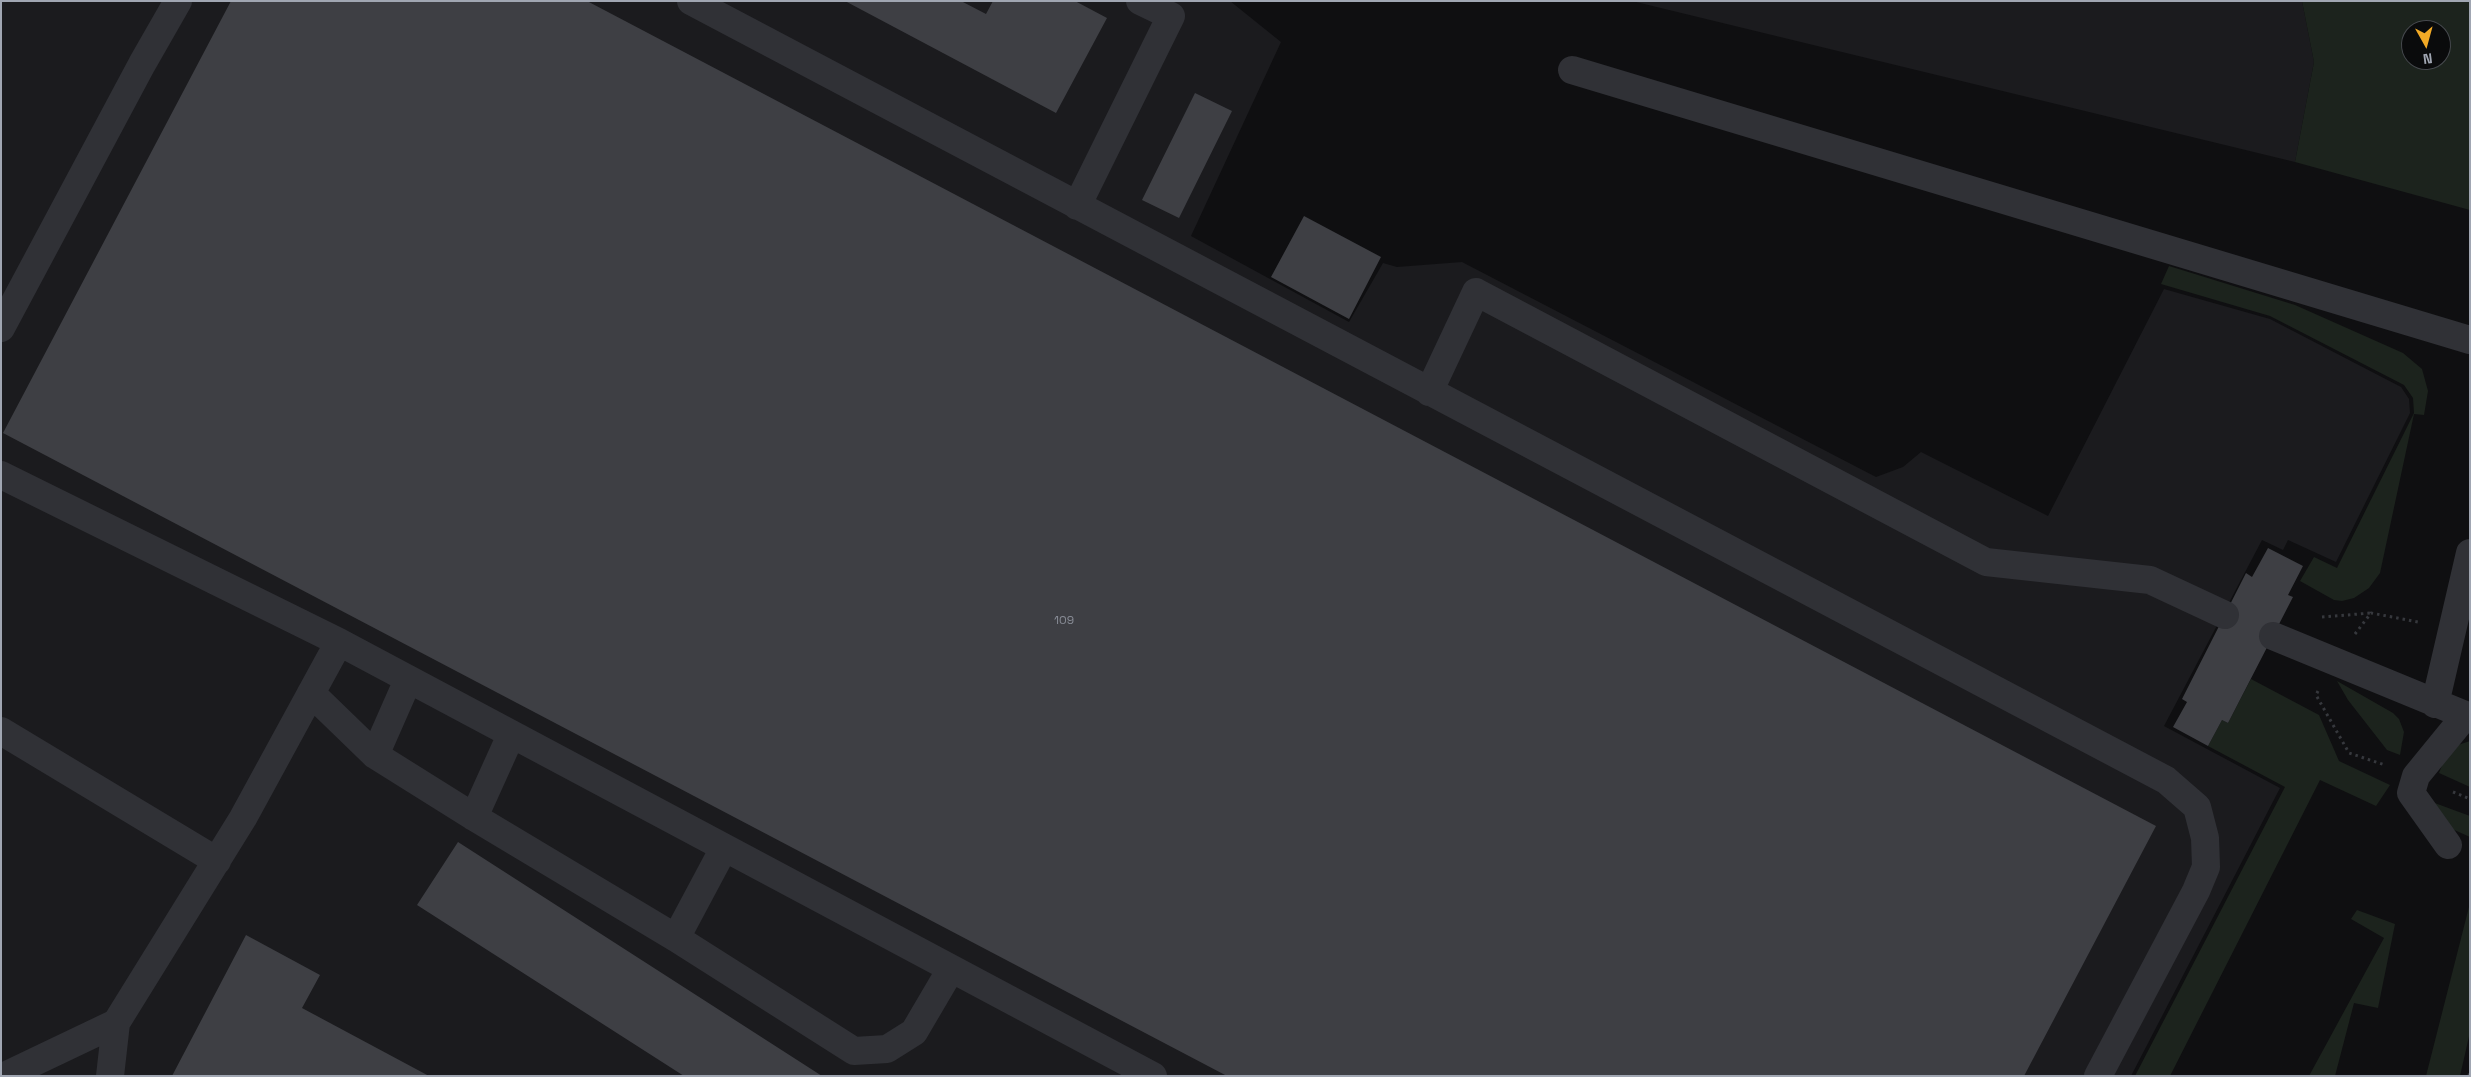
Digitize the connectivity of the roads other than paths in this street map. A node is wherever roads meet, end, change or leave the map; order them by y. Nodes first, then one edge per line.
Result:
1 (178, 1) edge
2 (691, 1) edge
3 (1140, 1) edge
4 (1572, 70) dead end
5 (1077, 206) junction
6 (1, 328) edge
7 (2470, 340) edge
8 (1429, 392) junction
9 (1, 475) edge
10 (2470, 553) edge
11 (2225, 615) dead end
12 (2273, 636) dead end
13 (339, 642) junction
14 (408, 680) junction
15 (311, 693) junction
16 (2435, 704) junction
17 (2468, 717) edge
18 (1, 732) edge
19 (511, 735) junction
20 (375, 755) junction
21 (474, 817) junction
22 (2448, 845) dead end
23 (724, 848) junction
24 (216, 861) junction
25 (676, 938) junction
26 (951, 968) junction
27 (116, 1023) junction
28 (5, 1076) edge
29 (110, 1076) edge
30 (1152, 1076) edge
31 (2098, 1076) edge

1 - 6 lane
2 - 5 lane
3 - 5 lane
4 - 7 lane
5 - 8 lane
8 - 11 lane
8 - 31 lane
9 - 13 lane
10 - 16 lane
12 - 16 lane
13 - 14 lane
13 - 15 lane
14 - 19 lane
14 - 20 lane
15 - 20 lane
15 - 24 lane
16 - 17 lane
17 - 22 lane
18 - 24 lane
19 - 21 lane
19 - 23 lane
20 - 21 lane
21 - 25 lane
23 - 25 lane
23 - 26 lane
24 - 27 lane
25 - 26 lane
26 - 30 lane
27 - 28 lane
27 - 29 lane

